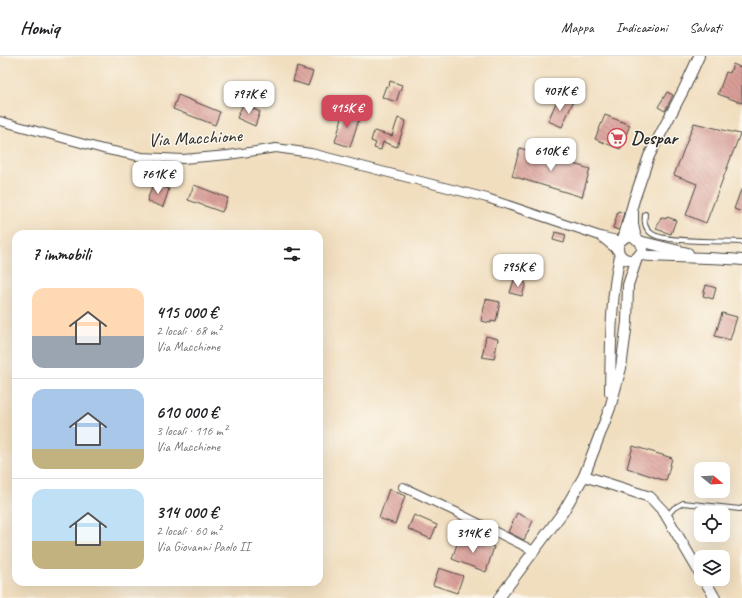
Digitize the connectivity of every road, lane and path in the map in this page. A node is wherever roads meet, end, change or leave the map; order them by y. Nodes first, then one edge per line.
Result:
1 (699, 56) edge
2 (0, 121) edge
3 (634, 200) junction
4 (645, 214) dead end
5 (600, 236) junction
6 (622, 240) junction
7 (638, 240) junction
8 (742, 242) edge
9 (620, 254) junction
10 (638, 257) junction
11 (710, 257) junction
12 (742, 260) edge
13 (610, 408) junction
14 (584, 476) junction
15 (403, 487) dead end
16 (742, 508) edge
17 (667, 516) junction
18 (534, 551) junction
19 (694, 563) edge
20 (708, 586) edge
21 (499, 598) edge
22 (714, 598) edge

1 - 3 street
2 - 5 street, Via Macchione
3 - 6 street
3 - 7 street
4 - 8 lane
5 - 6 street, Via Macchione
5 - 9 street, Via Macchione
6 - 7 street
6 - 9 street
7 - 10 street
7 - 11 street
9 - 10 street
9 - 13 street
10 - 11 street
10 - 13 street
11 - 12 street
13 - 14 street
14 - 17 street
14 - 18 street
15 - 18 street
16 - 17 lane
17 - 19 street
18 - 21 street
20 - 22 street

